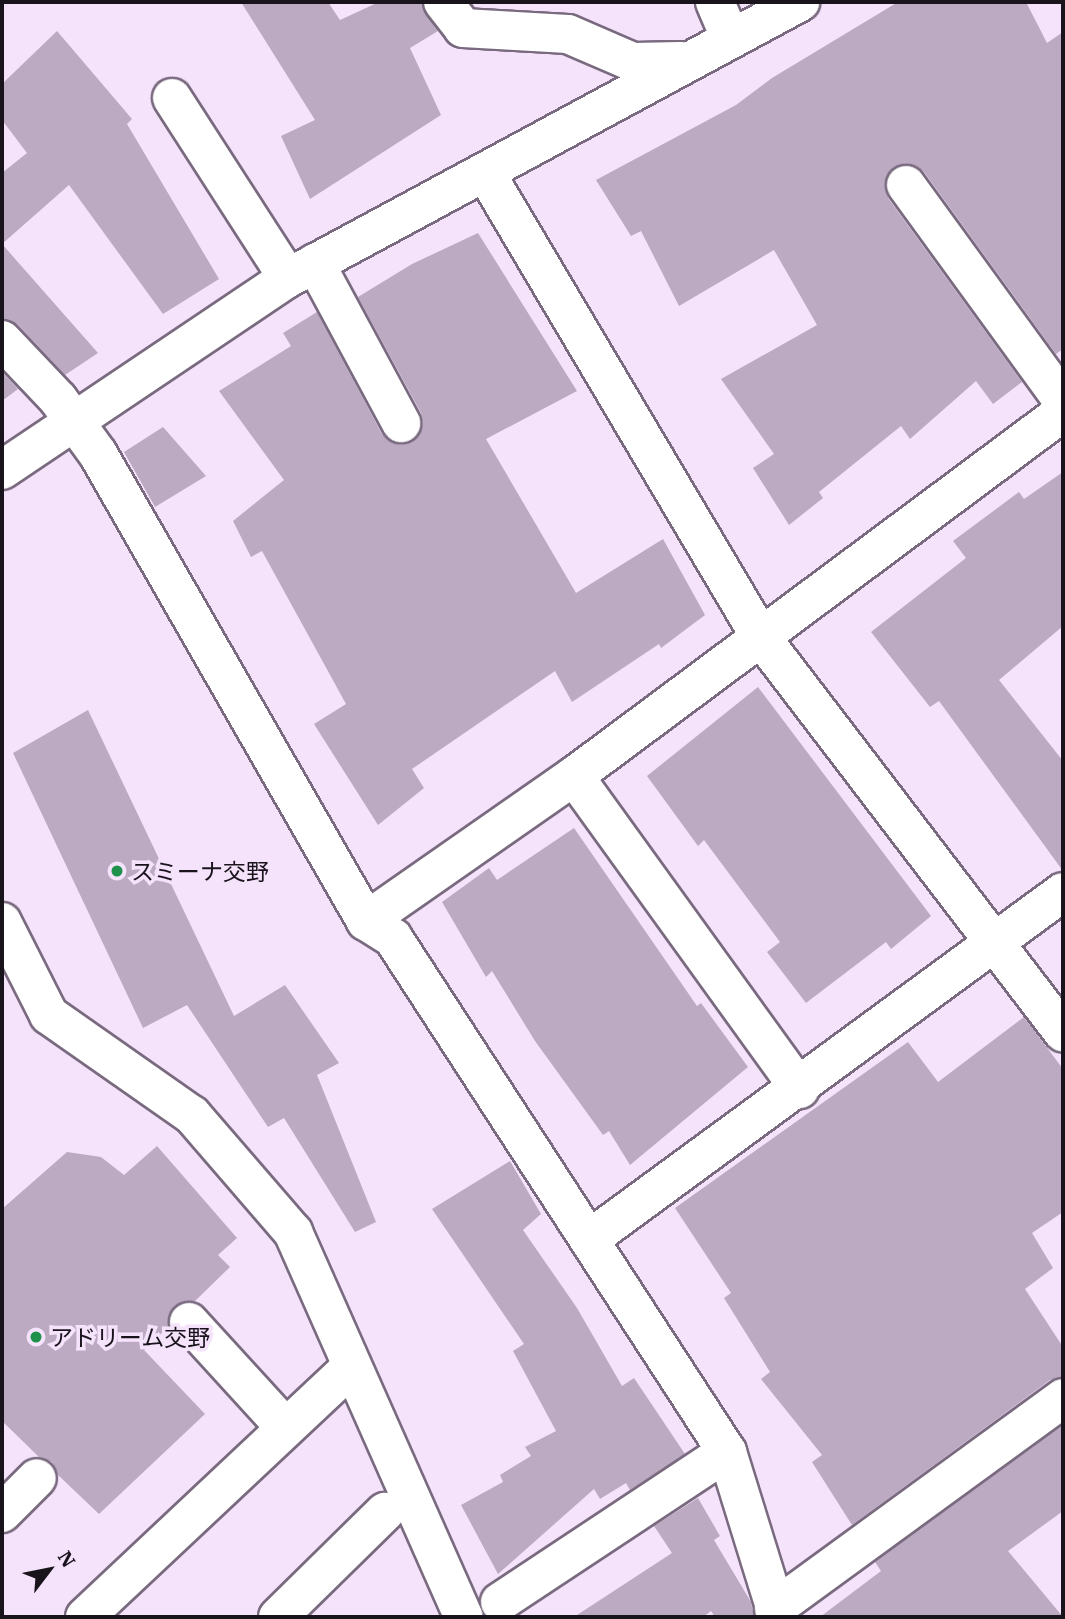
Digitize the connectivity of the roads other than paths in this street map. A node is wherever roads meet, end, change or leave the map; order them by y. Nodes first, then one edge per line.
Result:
1 (443, 2) edge
2 (715, 2) edge
3 (800, 2) edge
4 (730, 38) junction
5 (686, 61) junction
6 (172, 98) dead end
7 (485, 172) junction
8 (906, 185) dead end
9 (301, 271) junction
10 (2, 340) edge
11 (1063, 401) edge
12 (1063, 411) edge
13 (75, 420) junction
14 (401, 423) dead end
15 (2, 470) edge
16 (760, 636) junction
17 (574, 776) junction
18 (1063, 892) edge
19 (366, 921) junction
20 (2, 922) edge
21 (998, 943) junction
22 (1063, 1032) edge
23 (800, 1089) junction
24 (591, 1238) junction
25 (189, 1322) dead end
26 (352, 1366) junction
27 (1063, 1398) edge
28 (285, 1427) junction
29 (727, 1452) junction
30 (37, 1478) dead end
31 (2, 1513) edge
32 (385, 1513) dead end
33 (500, 1602) dead end
34 (776, 1613) edge
35 (85, 1617) edge
36 (278, 1617) edge
37 (464, 1617) edge

1 - 5 street
2 - 4 street
3 - 4 street
4 - 5 street
5 - 7 street
6 - 9 street
7 - 9 street
7 - 16 street
8 - 11 street
9 - 13 street
9 - 14 street
10 - 13 street
12 - 16 street
13 - 15 street
13 - 19 street
16 - 17 street
16 - 21 street
17 - 19 street
17 - 23 street
18 - 21 street
19 - 24 street
20 - 26 street
21 - 22 street
21 - 23 street
23 - 24 street
24 - 29 street
25 - 28 street
26 - 28 street
26 - 37 street
27 - 34 street
28 - 35 street
29 - 33 street
29 - 34 street
30 - 31 street
32 - 36 street

